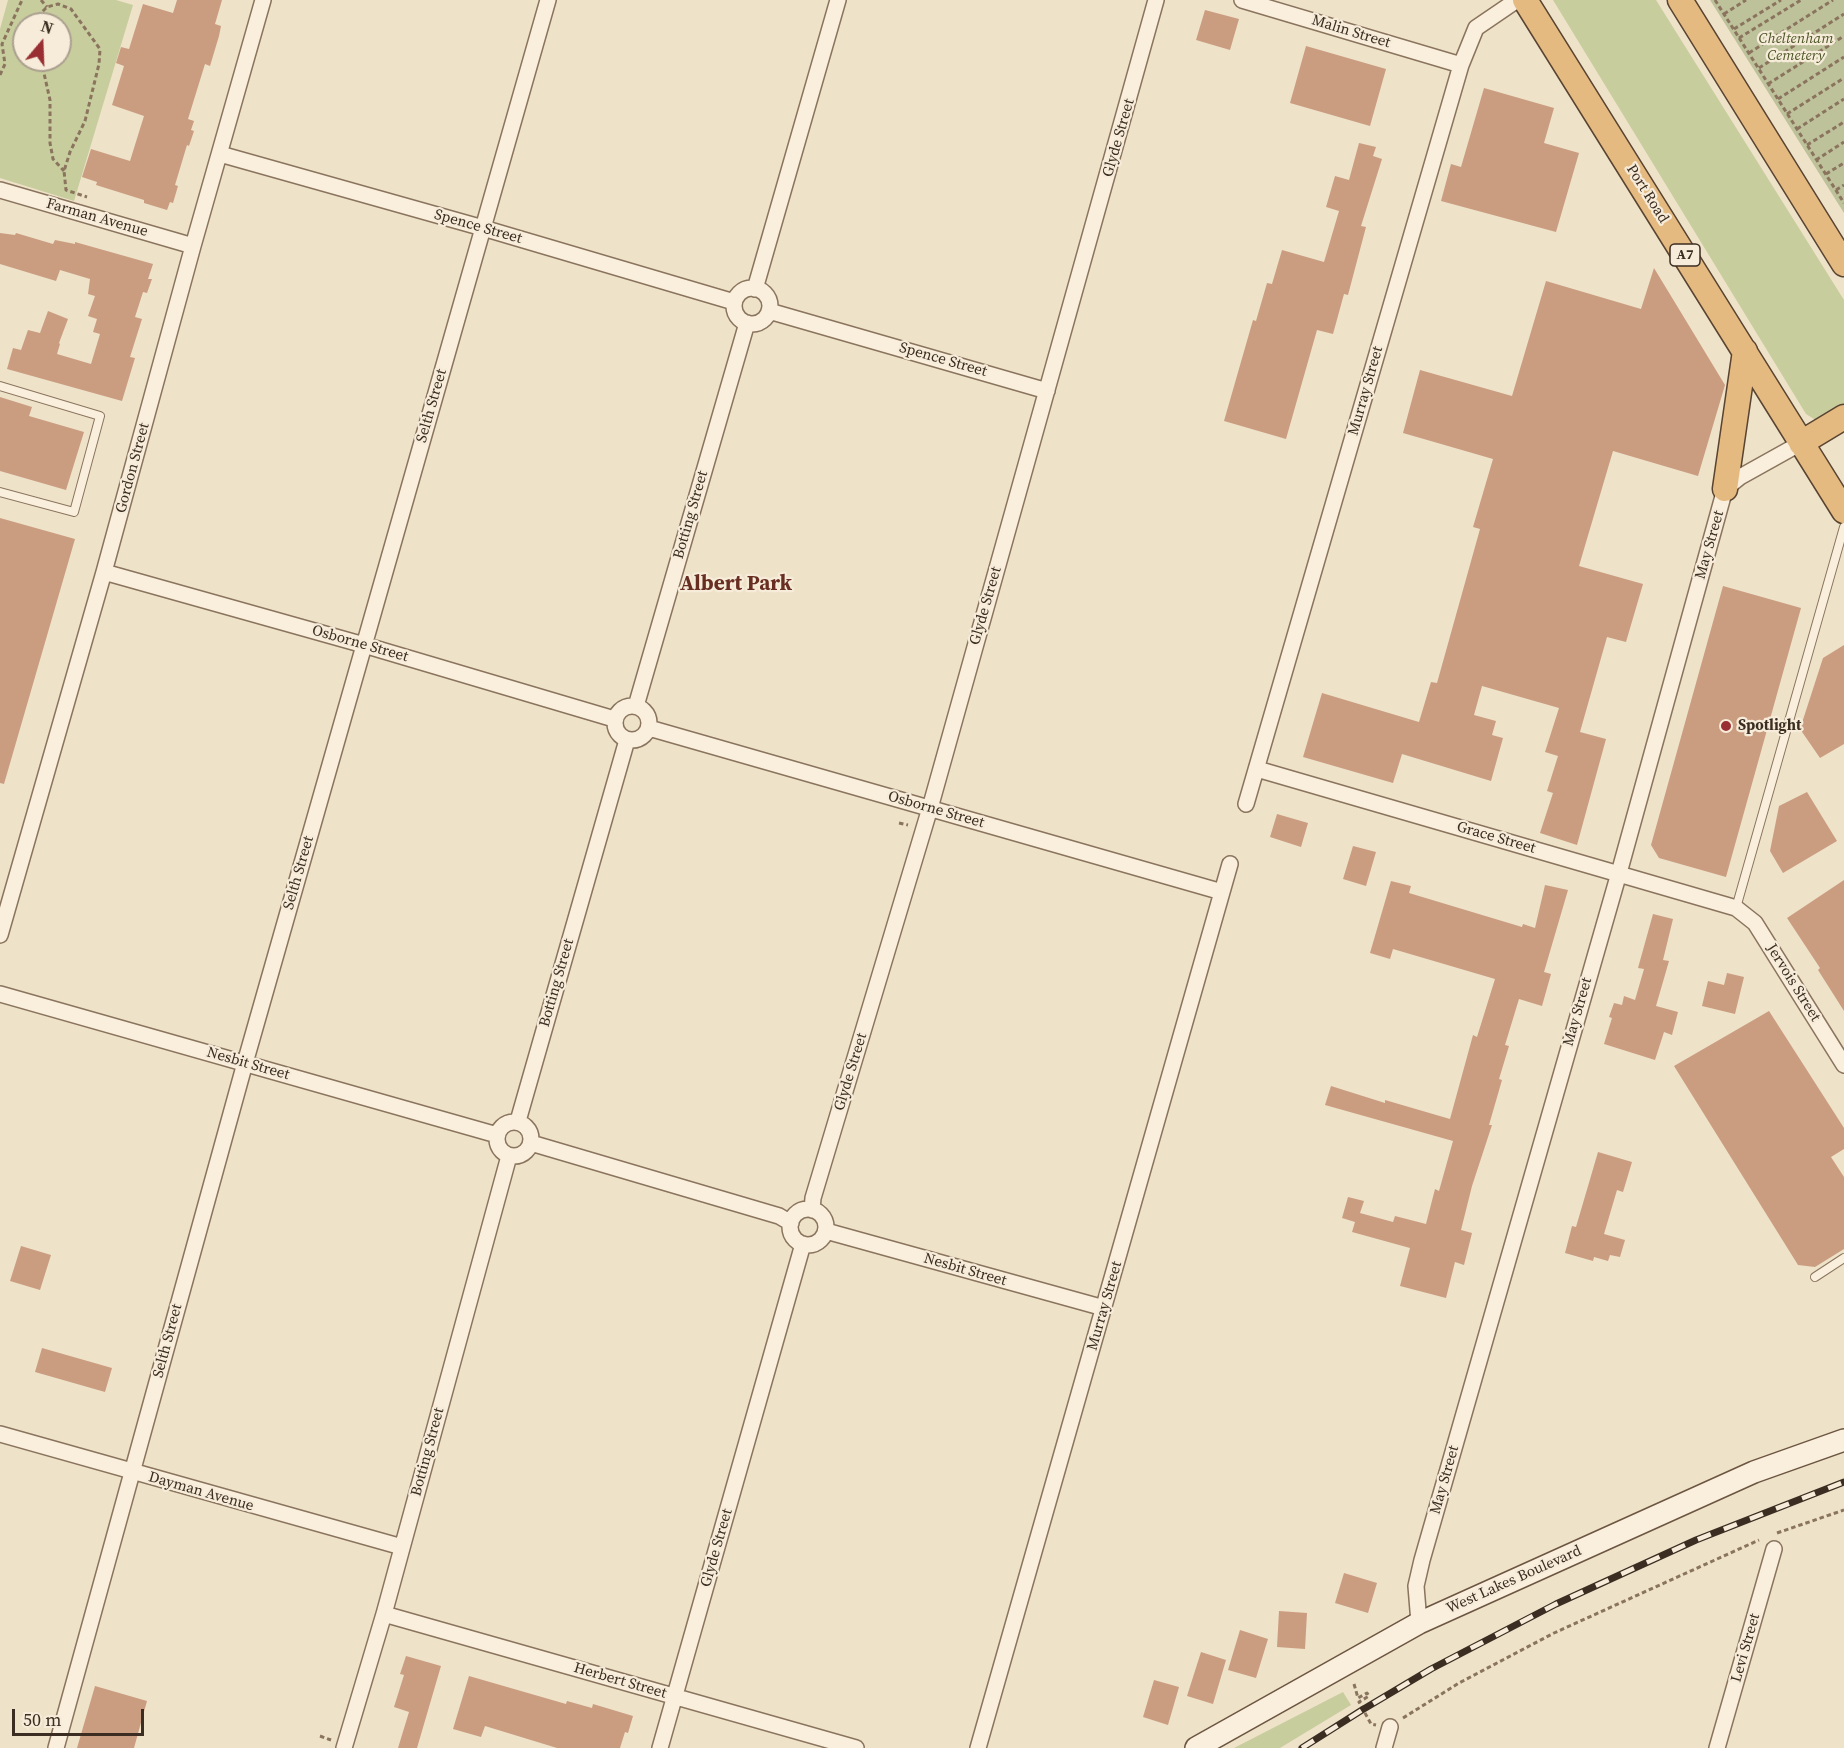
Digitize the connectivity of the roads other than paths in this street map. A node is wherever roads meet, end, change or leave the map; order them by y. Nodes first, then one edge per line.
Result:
1 (263, 0) edge
2 (548, 0) edge
3 (838, 0) edge
4 (1156, 0) edge
5 (1242, 0) edge
6 (1517, 0) edge
7 (1525, 0) edge
8 (1680, 0) edge
9 (1461, 65) junction
10 (220, 154) junction
11 (0, 190) edge
12 (483, 228) junction
13 (193, 246) junction
14 (1844, 264) edge
15 (755, 289) junction
16 (734, 303) junction
17 (769, 311) junction
18 (747, 323) junction
19 (1745, 351) junction
20 (0, 386) edge
21 (1047, 391) junction
22 (1844, 417) edge
23 (1801, 443) junction
24 (1725, 489) junction
25 (0, 492) edge
26 (1844, 511) edge
27 (1844, 527) edge
28 (104, 572) junction
29 (364, 645) junction
30 (636, 706) junction
31 (615, 719) junction
32 (649, 728) junction
33 (627, 740) junction
34 (1257, 769) junction
35 (1246, 804) dead end
36 (930, 808) junction
37 (1230, 864) dead end
38 (1618, 873) junction
39 (1222, 892) junction
40 (1736, 908) junction
41 (0, 935) edge
42 (0, 994) edge
43 (245, 1063) junction
44 (1844, 1065) edge
45 (518, 1121) junction
46 (497, 1135) junction
47 (531, 1143) junction
48 (509, 1156) junction
49 (812, 1210) junction
50 (791, 1223) junction
51 (826, 1231) junction
52 (803, 1244) junction
53 (1844, 1258) edge
54 (1815, 1277) dead end
55 (1104, 1308) junction
56 (0, 1434) edge
57 (1844, 1440) edge
58 (132, 1472) junction
59 (1772, 1542) road end
60 (402, 1547) junction
61 (384, 1614) junction
62 (1419, 1623) junction
63 (675, 1696) junction
64 (1390, 1727) road end
65 (56, 1748) edge
66 (344, 1748) edge
67 (660, 1748) edge
68 (856, 1748) edge
69 (978, 1748) edge
70 (1196, 1748) edge
71 (1384, 1748) edge
72 (1717, 1748) edge

1 - 10 street, Gordon Street
2 - 12 street, Selth Street
3 - 15 street
4 - 21 street, Glyde Street
5 - 9 street, Malin Street
6 - 9 street, Murray Street
7 - 19 highway, Port Road / A7
8 - 14 highway
9 - 34 street, Murray Street
10 - 12 street, Spence Street
10 - 13 street, Gordon Street
11 - 13 street, Farman Avenue
12 - 16 street, Spence Street
12 - 29 street, Selth Street
13 - 28 street, Gordon Street
15 - 16 street
15 - 17 street
16 - 18 street
17 - 18 street
17 - 21 street, Spence Street
18 - 30 street, Botting Street
19 - 23 highway, Port Road / A7
19 - 24 highway
20 - 25 lane
21 - 36 street, Glyde Street
22 - 23 highway
23 - 24 street
23 - 26 highway, Port Road / A7
24 - 38 street, May Street
27 - 40 lane
28 - 29 street, Osborne Street
28 - 41 street, Gordon Street
29 - 31 street, Osborne Street
29 - 43 street, Selth Street
30 - 31 street
30 - 32 street
31 - 33 street
32 - 33 street
32 - 36 street, Osborne Street
33 - 45 street, Botting Street
34 - 35 street, Murray Street
34 - 38 street, Grace Street
36 - 39 street, Osborne Street
36 - 49 street, Glyde Street
37 - 39 street, Murray Street
38 - 40 street, Grace Street
38 - 62 street, May Street
39 - 55 street, Murray Street
40 - 44 street, Jervois Street
42 - 43 street, Nesbit Street
43 - 46 street, Nesbit Street
43 - 58 street, Selth Street
45 - 46 street
45 - 47 street
46 - 48 street
47 - 48 street
47 - 50 street
48 - 60 street, Botting Street
49 - 50 street
49 - 51 street
50 - 52 street
51 - 52 street
51 - 55 street, Nesbit Street
52 - 63 street, Glyde Street
53 - 54 lane
55 - 69 street, Murray Street
56 - 58 street, Dayman Avenue
57 - 62 main road, West Lakes Boulevard
58 - 60 street, Dayman Avenue
58 - 65 street, Selth Street
59 - 72 street, Levi Street
60 - 61 street, Botting Street
61 - 63 street, Herbert Street
61 - 66 street, Botting Street
62 - 70 main road, West Lakes Boulevard
63 - 67 street, Glyde Street
63 - 68 street, Herbert Street
64 - 71 street

